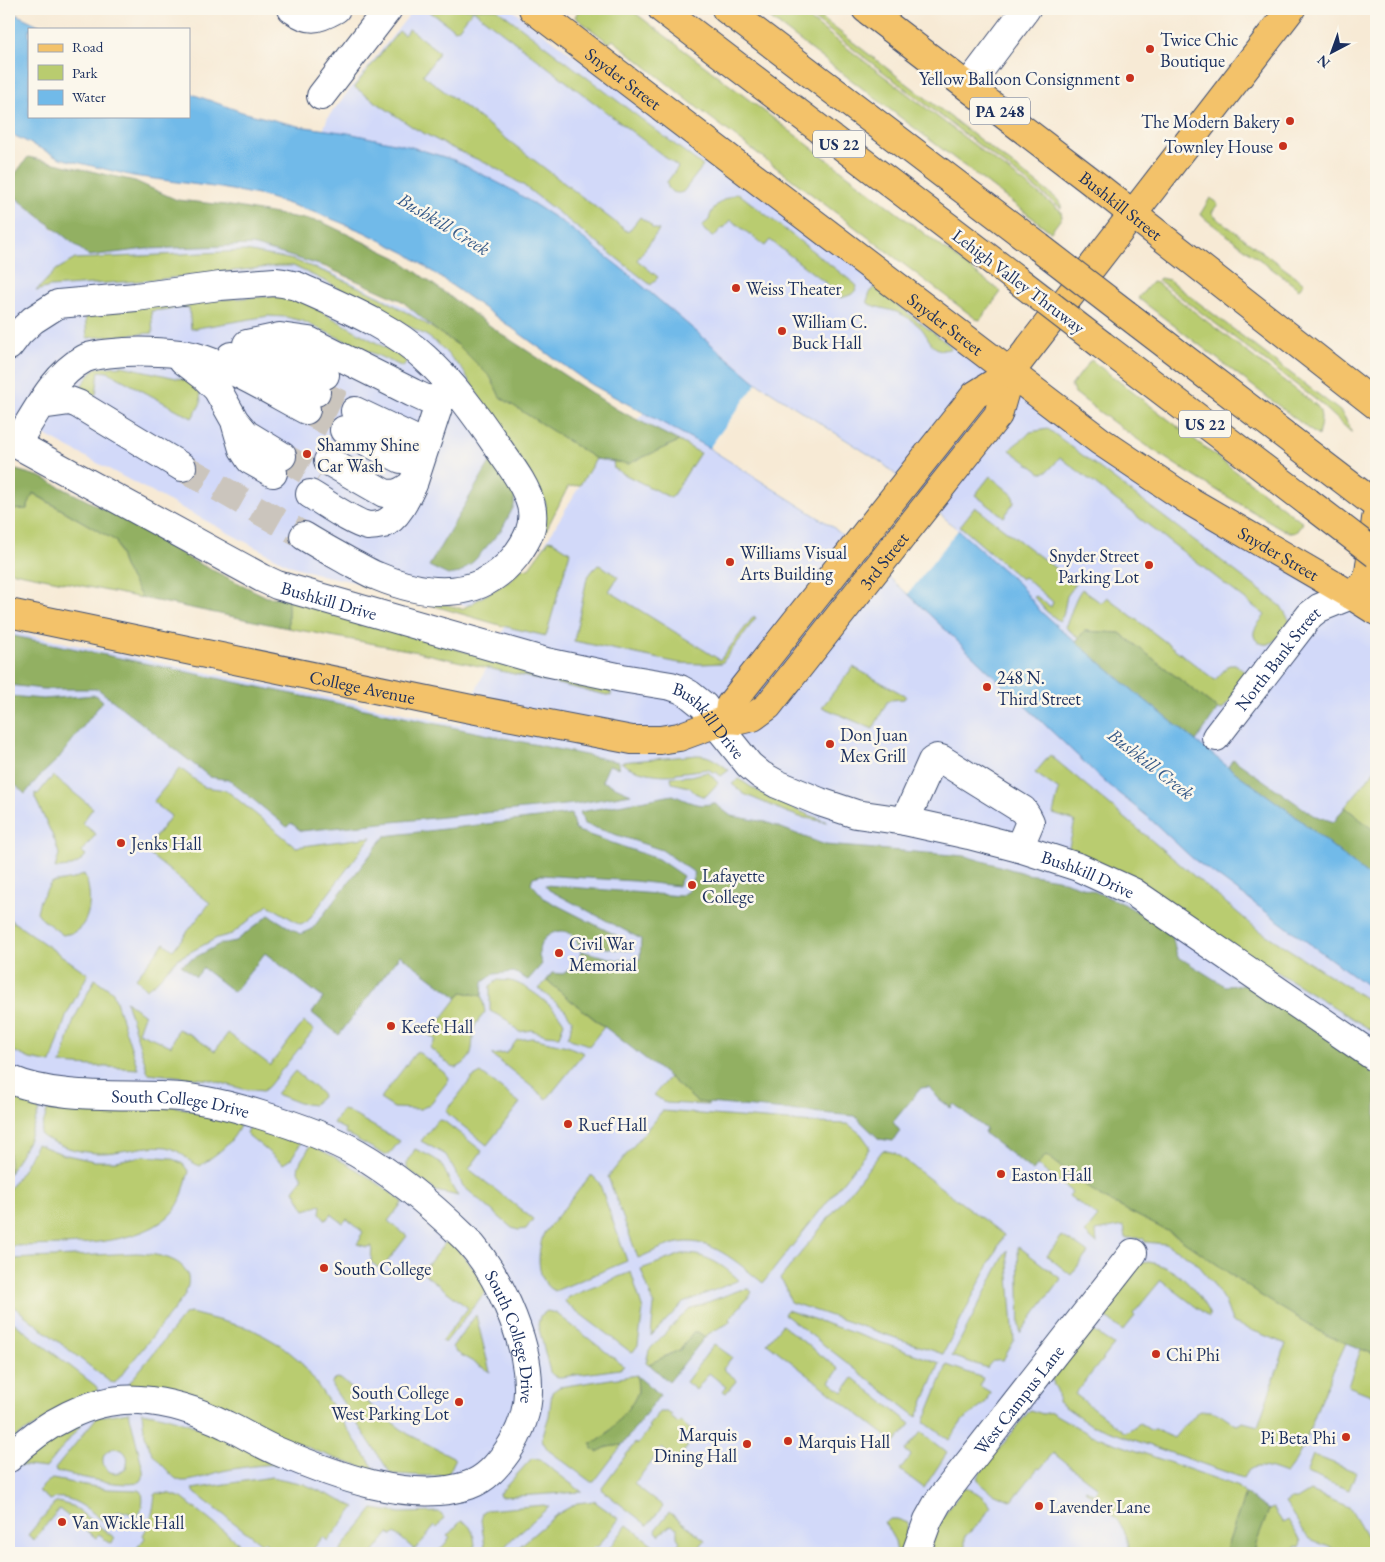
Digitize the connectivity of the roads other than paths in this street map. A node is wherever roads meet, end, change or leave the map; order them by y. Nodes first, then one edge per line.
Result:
1 (292, 9) edge
2 (336, 9) edge
3 (351, 9) edge
4 (533, 9) edge
5 (662, 9) edge
6 (726, 9) edge
7 (866, 9) edge
8 (1026, 9) edge
9 (1292, 9) edge
10 (381, 18) edge
11 (968, 86) junction
12 (322, 96) dead end
13 (1133, 214) junction
14 (247, 344) junction
15 (9, 346) edge
16 (194, 354) junction
17 (1010, 373) junction
18 (217, 388) junction
19 (41, 405) junction
20 (1376, 405) edge
21 (435, 417) junction
22 (12, 442) edge
23 (182, 467) tunnel mouth
24 (413, 484) junction
25 (1376, 505) edge
26 (1376, 519) edge
27 (304, 536) tunnel mouth
28 (1376, 554) edge
29 (1351, 595) junction
30 (1376, 611) edge
31 (9, 613) edge
32 (722, 721) junction
33 (1216, 737) dead end
34 (905, 821) junction
35 (1020, 848) junction
36 (1376, 1058) edge
37 (9, 1079) edge
38 (1133, 1253) dead end
39 (9, 1458) edge
40 (916, 1553) edge

1 - 2 street
3 - 10 street
4 - 17 main road, Snyder Street
5 - 28 main road, Lehigh Valley Thruway / US 22, bridge
6 - 25 main road, US 22, bridge
7 - 11 main road, Bushkill Street / PA 248
8 - 11 street
9 - 13 main road, 3rd Street
10 - 12 street
11 - 13 main road, Bushkill Street / PA 248
13 - 17 main road, 3rd Street
13 - 20 main road, Bushkill Street / PA 248
14 - 16 street
14 - 16 street
14 - 21 street
15 - 21 street
16 - 18 street
16 - 19 street
17 - 29 main road, Snyder Street
17 - 32 main road, 3rd Street
17 - 32 main road, 3rd Street
18 - 18 street
19 - 22 street
19 - 23 street
21 - 21 street
21 - 24 street
21 - 27 street
22 - 32 street, Bushkill Drive
24 - 24 street
26 - 29 main road
29 - 30 main road, Snyder Street
29 - 33 street, North Bank Street
31 - 32 main road, College Avenue
32 - 34 street, Bushkill Drive
34 - 35 street, Bushkill Drive
34 - 35 street
35 - 36 street, Bushkill Drive
37 - 39 street, South College Drive
38 - 40 street, West Campus Lane

